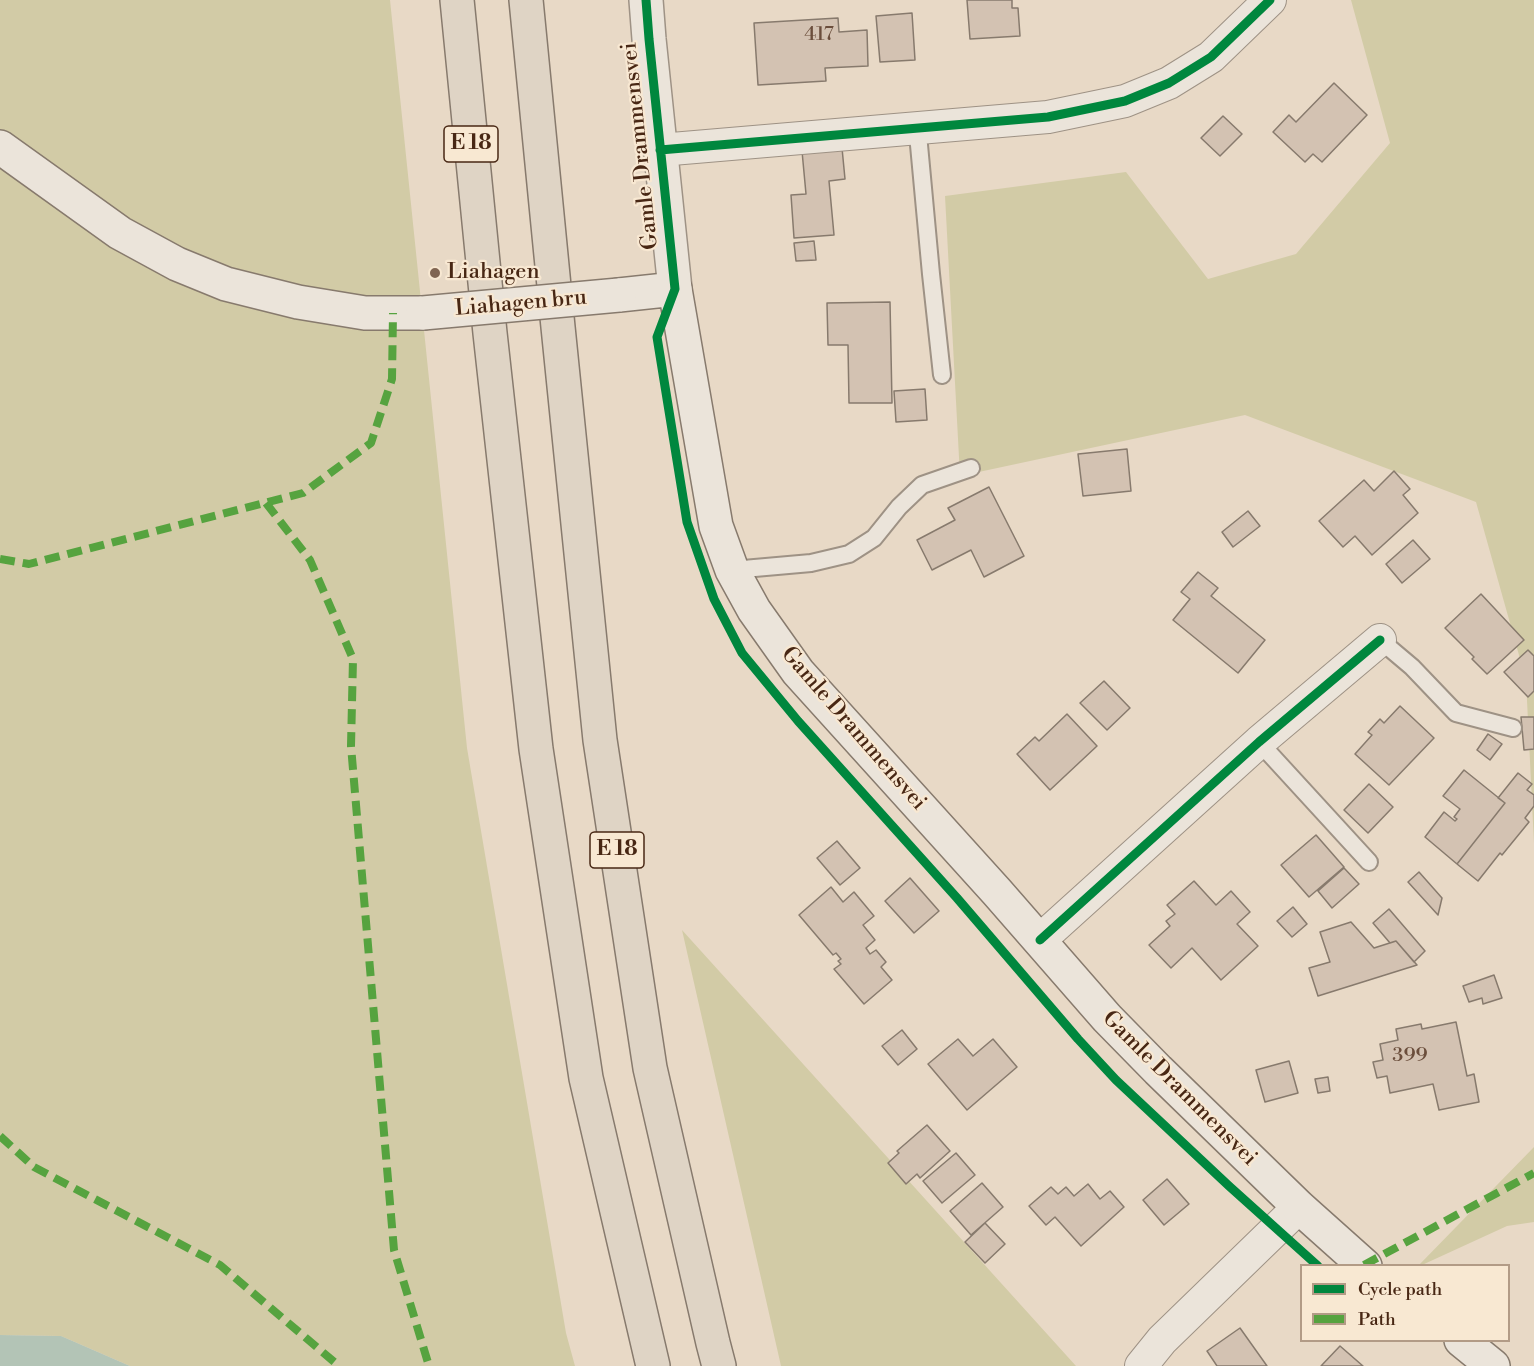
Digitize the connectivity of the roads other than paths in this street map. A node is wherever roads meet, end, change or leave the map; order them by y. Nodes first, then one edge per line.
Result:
1 (457, 0) edge
2 (526, 0) edge
3 (646, 0) edge
4 (1270, 0) edge
5 (915, 128) junction
6 (0, 147) edge
7 (660, 150) junction
8 (675, 289) junction
9 (942, 375) dead end
10 (971, 468) dead end
11 (732, 570) junction
12 (1380, 640) joint
13 (1513, 728) dead end
14 (1259, 742) junction
15 (1369, 862) dead end
16 (1040, 940) junction
17 (1299, 1207) junction
18 (1363, 1264) edge
19 (1462, 1342) edge
20 (653, 1366) edge
21 (720, 1366) edge
22 (1141, 1366) edge
23 (1493, 1366) edge

1 - 20 highway, E 18
2 - 21 highway, E 18
3 - 7 main road, Gamle Drammensvei
4 - 5 street
5 - 7 street
5 - 9 lane
6 - 8 main road, Liahagen bru, bridge
7 - 8 main road, Gamle Drammensvei
8 - 11 main road, Gamle Drammensvei
10 - 11 lane
11 - 16 main road, Gamle Drammensvei
12 - 13 lane
12 - 14 street
14 - 15 lane
14 - 16 street
16 - 17 main road, Gamle Drammensvei
17 - 18 main road, Gamle Drammensvei
17 - 22 street
19 - 23 main road

